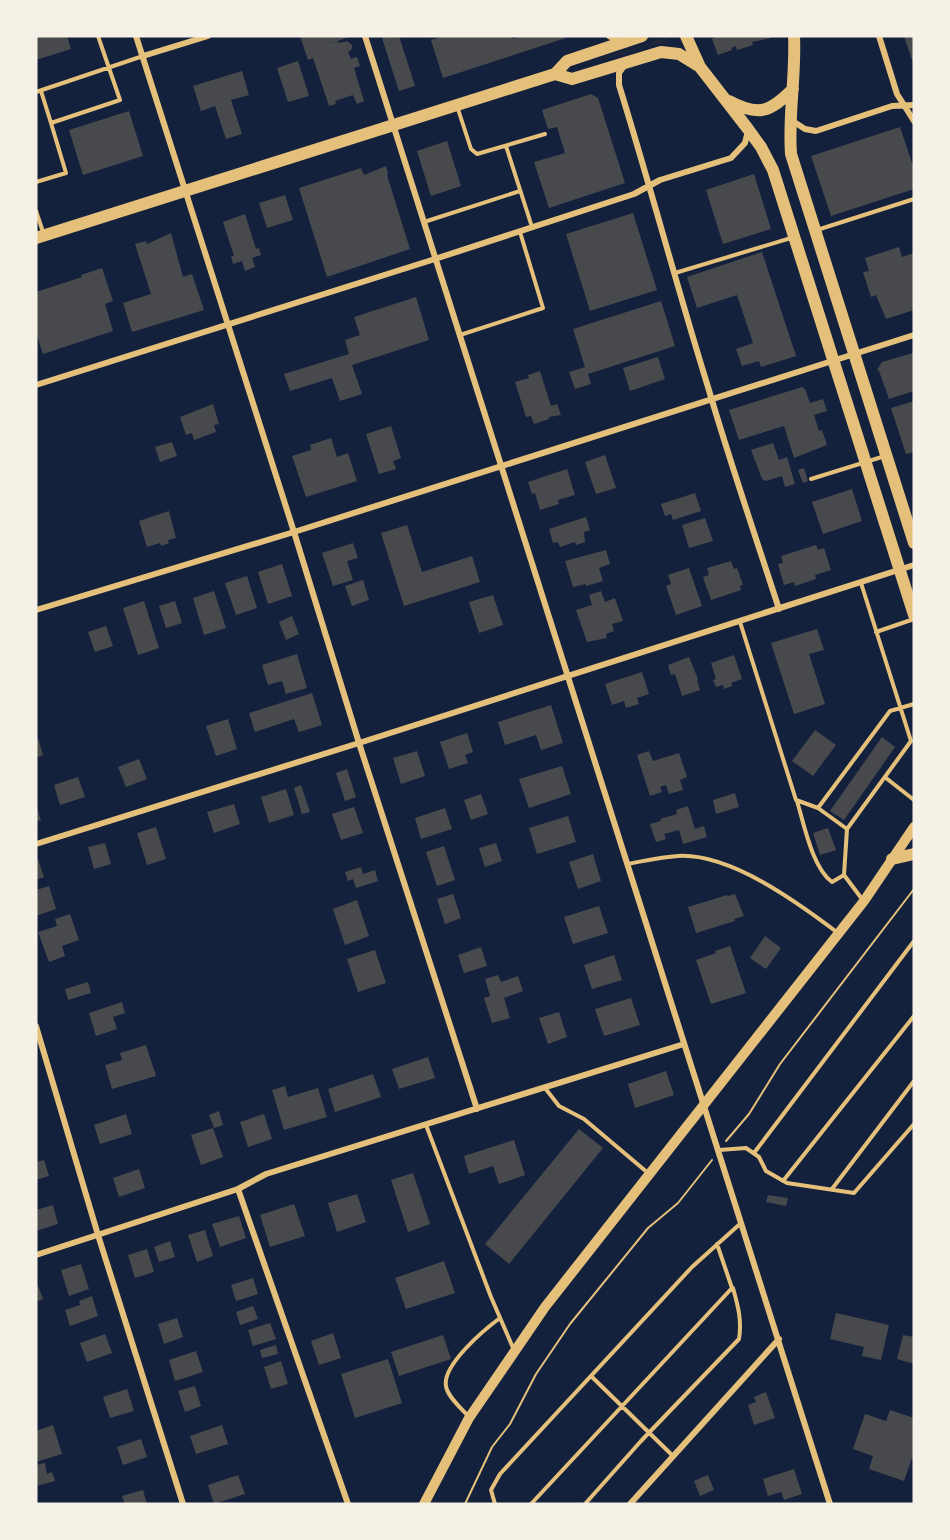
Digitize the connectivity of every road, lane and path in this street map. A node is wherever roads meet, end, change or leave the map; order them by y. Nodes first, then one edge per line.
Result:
1 (98, 36) edge
2 (136, 36) edge
3 (208, 36) edge
4 (365, 36) edge
5 (609, 36) edge
6 (642, 36) edge
7 (686, 36) edge
8 (794, 36) edge
9 (879, 36) edge
10 (622, 43) junction
11 (143, 57) junction
12 (628, 61) junction
13 (700, 67) junction
14 (109, 68) junction
15 (555, 74) junction
16 (793, 89) junction
17 (38, 92) edge
18 (725, 99) junction
19 (904, 105) junction
20 (914, 105) edge
21 (457, 106) junction
22 (790, 120) junction
23 (914, 121) edge
24 (51, 123) junction
25 (393, 126) junction
26 (748, 129) junction
27 (545, 134) dead end
28 (506, 146) junction
29 (36, 182) edge
30 (648, 186) junction
31 (185, 191) junction
32 (520, 191) junction
33 (914, 199) edge
34 (36, 211) edge
35 (423, 222) junction
36 (532, 227) junction
37 (814, 231) junction
38 (520, 232) junction
39 (794, 236) junction
40 (40, 237) edge
41 (435, 259) junction
42 (674, 274) junction
43 (228, 325) junction
44 (459, 335) junction
45 (914, 336) edge
46 (854, 354) junction
47 (834, 360) junction
48 (36, 385) edge
49 (712, 400) junction
50 (886, 455) junction
51 (866, 462) junction
52 (501, 467) junction
53 (812, 479) dead end
54 (294, 532) junction
55 (914, 543) edge
56 (914, 566) edge
57 (900, 570) junction
58 (861, 583) junction
59 (779, 609) junction
60 (36, 610) edge
61 (914, 617) edge
62 (740, 622) junction
63 (876, 632) junction
64 (567, 675) junction
65 (914, 704) edge
66 (901, 708) junction
67 (359, 743) junction
68 (886, 778) junction
69 (796, 800) junction
70 (914, 800) edge
71 (818, 808) junction
72 (914, 826) edge
73 (848, 829) junction
74 (36, 844) edge
75 (914, 854) edge
76 (892, 859) junction
77 (626, 864) junction
78 (844, 875) junction
79 (914, 889) edge
80 (864, 901) junction
81 (838, 933) junction
82 (914, 941) edge
83 (914, 1016) edge
84 (36, 1026) edge
85 (684, 1044) junction
86 (914, 1081) edge
87 (545, 1088) junction
88 (704, 1106) junction
89 (477, 1109) junction
90 (914, 1124) edge
91 (426, 1125) junction
92 (729, 1138) dead end
93 (719, 1150) junction
94 (753, 1153) junction
95 (709, 1163) dead end
96 (650, 1174) junction
97 (783, 1181) junction
98 (831, 1189) junction
99 (238, 1190) junction
100 (742, 1222) junction
101 (98, 1235) junction
102 (717, 1244) junction
103 (36, 1256) edge
104 (732, 1288) junction
105 (500, 1318) junction
106 (779, 1340) junction
107 (514, 1350) junction
108 (591, 1376) junction
109 (622, 1406) junction
110 (469, 1418) junction
111 (648, 1432) junction
112 (674, 1456) junction
113 (183, 1504) edge
114 (348, 1504) edge
115 (424, 1504) edge
116 (465, 1504) edge
117 (495, 1504) edge
118 (531, 1504) edge
119 (585, 1504) edge
120 (630, 1504) edge
121 (830, 1504) edge

1 - 14 lane
2 - 11 street
3 - 11 street
4 - 25 street
5 - 10 street
6 - 10 main road
7 - 13 main road
8 - 16 main road
9 - 19 street
10 - 15 main road
11 - 14 lane
11 - 31 street
12 - 13 main road
12 - 15 main road
12 - 30 street
13 - 18 main road
14 - 17 lane
14 - 24 lane
15 - 21 main road
16 - 18 main road
16 - 22 main road
17 - 24 lane
18 - 26 main road
19 - 20 street
19 - 22 street
19 - 23 street
21 - 25 main road
21 - 28 lane
22 - 37 main road
24 - 29 lane
25 - 31 main road
25 - 35 street
26 - 30 street
26 - 39 main road
27 - 28 lane
28 - 32 lane
30 - 36 street
30 - 42 street
31 - 40 main road
31 - 43 street
32 - 35 lane
32 - 36 lane
33 - 37 lane
34 - 40 lane
35 - 41 street
36 - 38 street
37 - 46 main road
38 - 41 street
38 - 44 lane
39 - 42 lane
39 - 47 main road
41 - 43 street
41 - 44 street
42 - 49 street
43 - 48 street
43 - 54 street
44 - 52 street
45 - 46 street
46 - 47 street
46 - 50 main road
47 - 49 street
47 - 51 main road
49 - 52 street
49 - 59 street
50 - 51 lane
50 - 55 main road
51 - 53 lane
51 - 57 main road
52 - 54 street
52 - 64 street
54 - 60 street
54 - 67 street
56 - 57 street
57 - 58 street
57 - 61 main road
58 - 59 street
58 - 63 lane
59 - 62 street
61 - 63 lane
62 - 64 street
62 - 69 lane
63 - 66 lane
64 - 67 street
64 - 77 street
65 - 66 lane
66 - 68 lane
66 - 71 lane
67 - 74 street
67 - 89 street
68 - 70 lane
68 - 73 lane
69 - 71 lane
69 - 78 lane
71 - 73 lane
72 - 76 street
73 - 78 lane
75 - 76 main road
76 - 80 street
77 - 81 lane
77 - 85 street
78 - 80 lane
79 - 92 path
80 - 81 street
81 - 88 street
82 - 94 lane
83 - 97 lane
84 - 101 street
85 - 87 street
85 - 88 street
86 - 98 lane
87 - 89 street
87 - 96 lane
88 - 93 street
88 - 96 street
89 - 91 street
90 - 98 lane
91 - 99 street
91 - 105 lane
93 - 94 lane
93 - 100 street
94 - 97 lane
95 - 116 path
96 - 107 street
97 - 98 lane
99 - 101 street
99 - 114 street
100 - 102 lane
100 - 106 street
101 - 103 street
101 - 113 street
102 - 104 lane
102 - 108 lane
104 - 109 lane
104 - 111 lane
105 - 107 lane
105 - 110 lane
106 - 112 street
106 - 121 street
107 - 110 street
108 - 109 lane
108 - 117 lane
109 - 111 lane
109 - 118 lane
110 - 115 street
111 - 112 lane
111 - 119 lane
112 - 120 street

